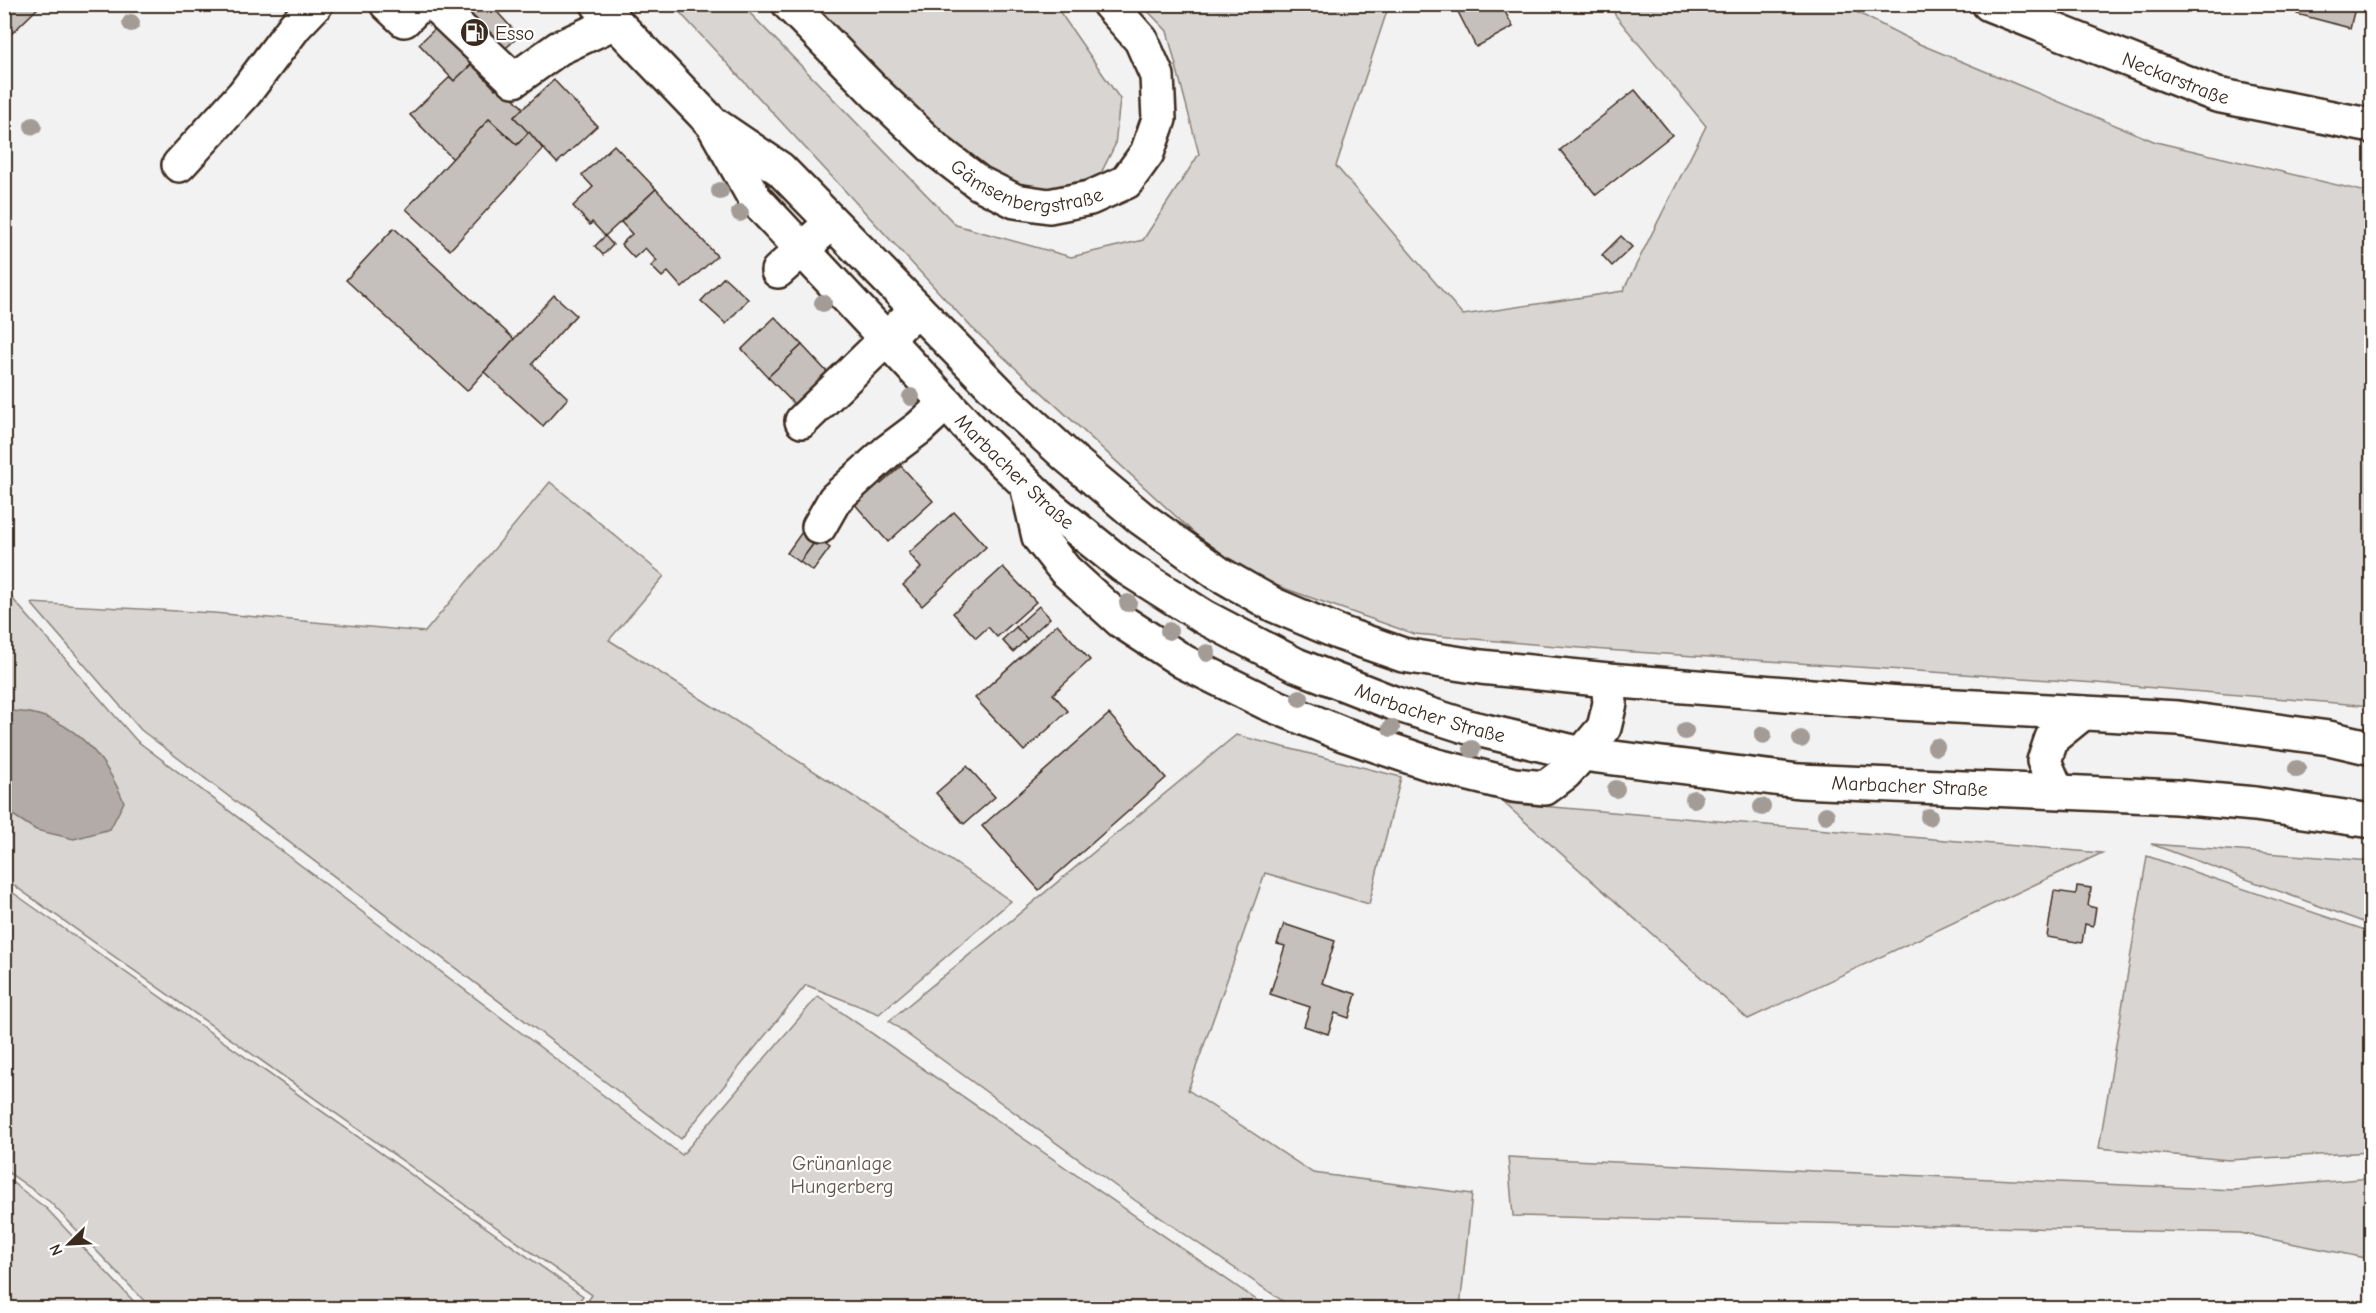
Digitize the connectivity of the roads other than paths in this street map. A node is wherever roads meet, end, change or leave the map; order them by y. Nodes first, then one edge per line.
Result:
1 (316, 4) edge
2 (387, 4) edge
3 (420, 4) edge
4 (434, 4) edge
5 (789, 4) edge
6 (1109, 4) edge
7 (1989, 4) edge
8 (606, 13) edge
9 (712, 123) junction
10 (2372, 126) edge
11 (179, 165) dead end
12 (831, 223) junction
13 (801, 249) junction
14 (778, 271) dead end
15 (917, 309) junction
16 (886, 339) junction
17 (946, 403) junction
18 (802, 421) dead end
19 (1027, 485) junction
20 (819, 527) dead end
21 (1608, 680) junction
22 (2083, 713) junction
23 (2372, 748) edge
24 (1582, 753) junction
25 (2057, 792) junction
26 (2372, 820) edge

1 - 11 main road
2 - 3 main road
4 - 8 main road
5 - 6 main road, Gämsenbergstraße
7 - 10 main road, Neckarstraße
8 - 9 main road, Marbacher Straße
9 - 12 main road, Marbacher Straße
9 - 13 main road, Marbacher Straße
12 - 13 main road
12 - 15 main road, Marbacher Straße
13 - 14 main road
13 - 16 main road, Marbacher Straße
15 - 16 main road
15 - 21 main road, Marbacher Straße
16 - 17 main road, Marbacher Straße
16 - 18 main road
17 - 19 main road, Marbacher Straße
17 - 20 main road
19 - 24 main road, Marbacher Straße
19 - 24 main road
21 - 22 main road, Marbacher Straße
21 - 24 main road
22 - 23 main road, Marbacher Straße
22 - 25 main road
24 - 25 main road, Marbacher Straße
25 - 26 main road, Marbacher Straße

